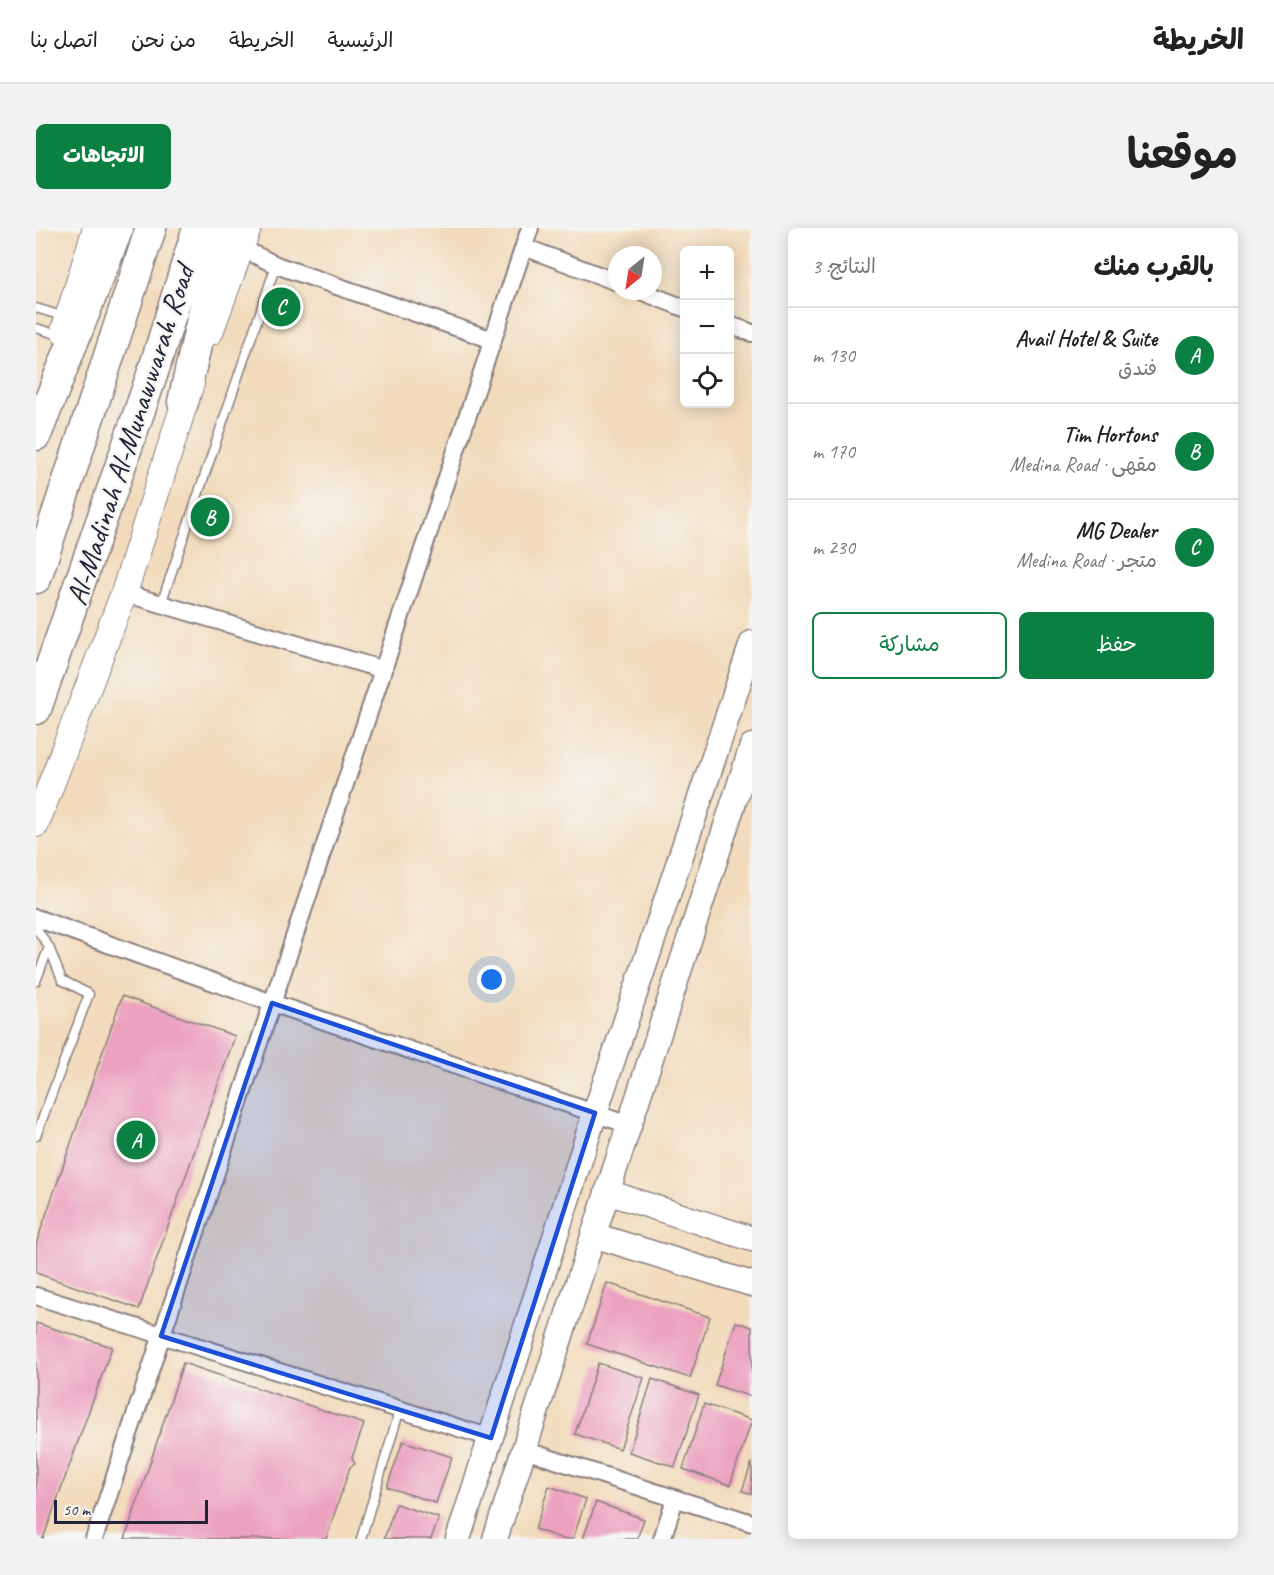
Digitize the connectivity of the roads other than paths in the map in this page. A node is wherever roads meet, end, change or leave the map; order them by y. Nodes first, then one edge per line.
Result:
1 (96, 228) edge
2 (118, 228) edge
3 (151, 228) edge
4 (198, 228) edge
5 (530, 228) edge
6 (237, 235) edge
7 (524, 246) junction
8 (276, 265) junction
9 (608, 279) edge
10 (662, 299) edge
11 (680, 306) edge
12 (36, 308) edge
13 (65, 327) junction
14 (734, 327) edge
15 (36, 328) edge
16 (752, 333) edge
17 (493, 340) junction
18 (183, 402) joint
19 (36, 421) edge
20 (36, 435) edge
21 (36, 578) edge
22 (124, 593) junction
23 (161, 604) junction
24 (752, 643) edge
25 (384, 670) junction
26 (36, 709) edge
27 (752, 746) edge
28 (36, 824) edge
29 (36, 918) edge
30 (36, 928) edge
31 (49, 947) junction
32 (36, 981) edge
33 (272, 1004) junction
34 (595, 1113) junction
35 (629, 1125) junction
36 (36, 1136) edge
37 (607, 1192) junction
38 (593, 1235) junction
39 (752, 1239) edge
40 (752, 1284) edge
41 (36, 1296) edge
42 (161, 1336) junction
43 (400, 1409) junction
44 (490, 1438) junction
45 (524, 1450) junction
46 (675, 1499) junction
47 (752, 1523) edge
48 (94, 1539) edge
49 (361, 1539) edge
50 (458, 1539) edge
51 (495, 1539) edge
52 (662, 1539) edge

1 - 13 main road
2 - 20 highway
3 - 21 highway, Al-Madinah Al-Munawwarah Road
4 - 26 highway, Al-Madinah Al-Munawwarah Road
5 - 7 street
6 - 8 street
6 - 18 highway
7 - 9 street
7 - 17 street
8 - 17 street
8 - 23 lane
10 - 11 street
12 - 13 lane
13 - 15 lane
13 - 19 main road
14 - 16 street
17 - 25 street
18 - 22 main road
22 - 23 street
22 - 28 main road
23 - 25 street
24 - 34 street
25 - 33 street
27 - 35 street
29 - 33 street
30 - 31 lane
31 - 32 lane
31 - 36 lane
33 - 34 street
33 - 42 street
34 - 35 street
34 - 44 street
35 - 37 street
37 - 38 street
37 - 39 street
38 - 40 street
38 - 45 street
41 - 42 street
42 - 43 street
42 - 48 street
43 - 44 street
43 - 49 lane
44 - 50 street
45 - 46 street
45 - 51 street
46 - 47 street
46 - 52 street

